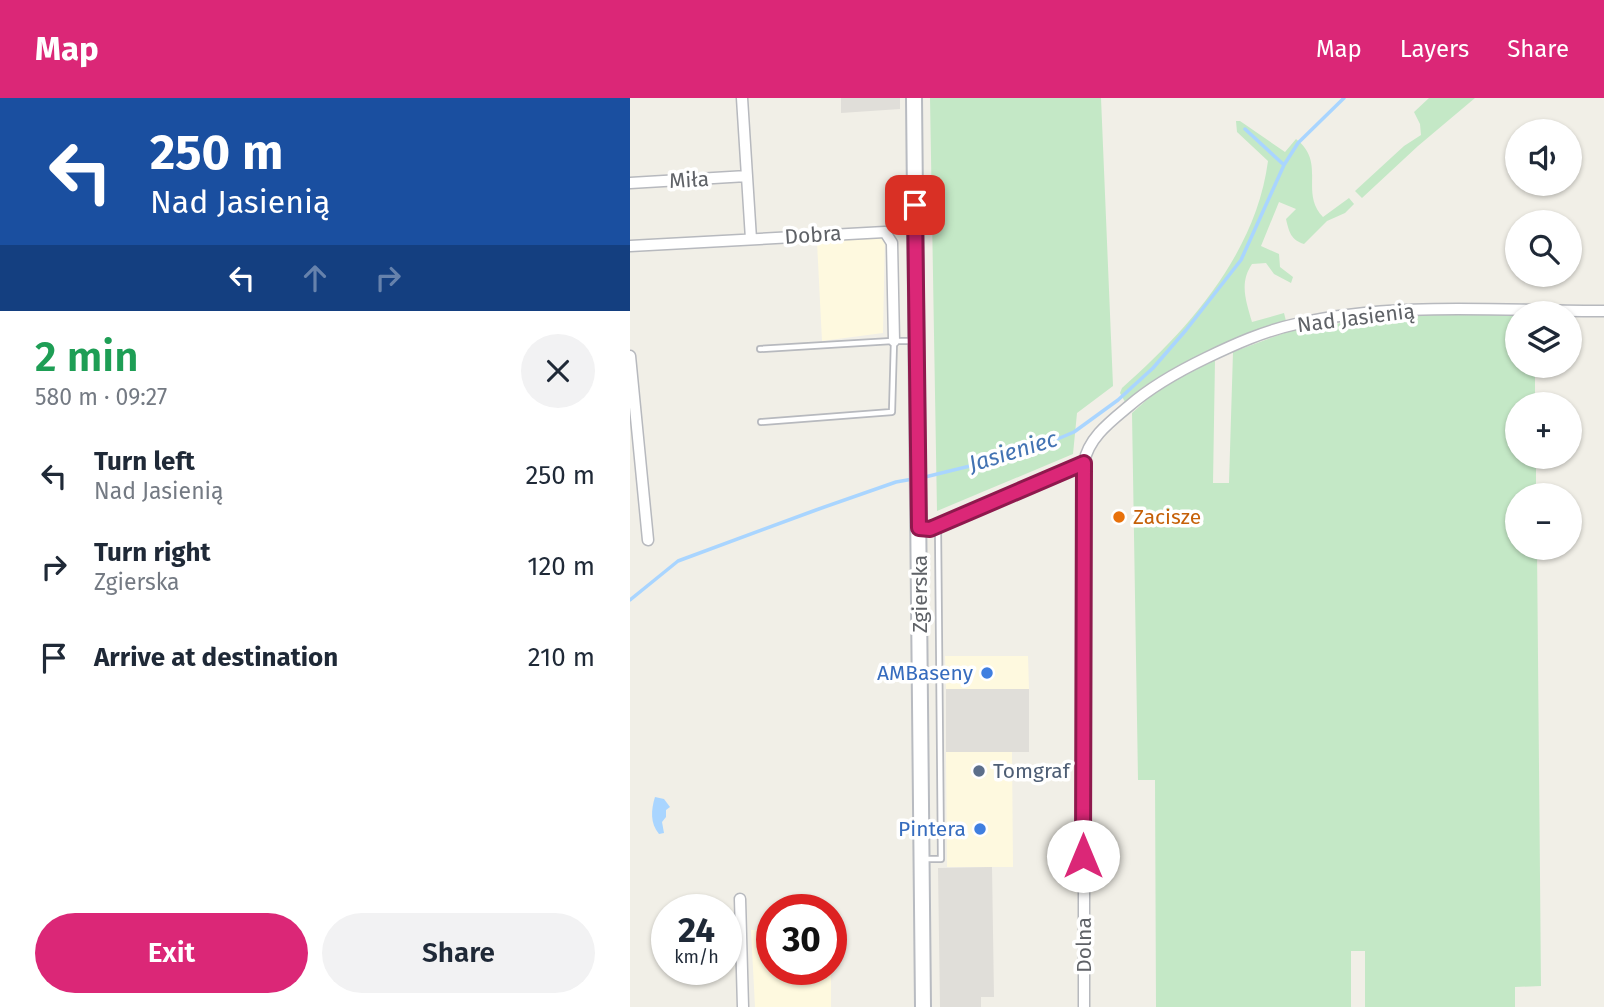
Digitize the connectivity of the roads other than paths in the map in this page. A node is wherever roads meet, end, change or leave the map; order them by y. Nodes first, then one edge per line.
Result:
1 (742, 98) edge
2 (914, 98) edge
3 (747, 176) junction
4 (630, 183) edge
5 (751, 239) junction
6 (630, 246) edge
7 (1604, 311) edge
8 (894, 341) junction
9 (917, 341) junction
10 (760, 349) dead end
11 (630, 356) edge
12 (761, 422) dead end
13 (1084, 463) junction
14 (938, 525) junction
15 (919, 528) junction
16 (648, 540) dead end
17 (921, 859) junction
18 (742, 971) edge
19 (743, 1007) edge
20 (923, 1007) edge
21 (1084, 1007) edge

1 - 3 street
2 - 9 main road, Zgierska
3 - 4 street, Miła
3 - 5 street
5 - 6 street, Dobra
5 - 8 street, Dobra
7 - 13 street, Nad Jasienią
8 - 9 lane
8 - 10 lane
8 - 12 lane
9 - 15 main road, Zgierska
11 - 16 street
13 - 14 street
13 - 21 street, Dolna
14 - 15 street
14 - 17 lane
15 - 17 main road, Zgierska
17 - 20 main road, Zgierska
18 - 19 street

